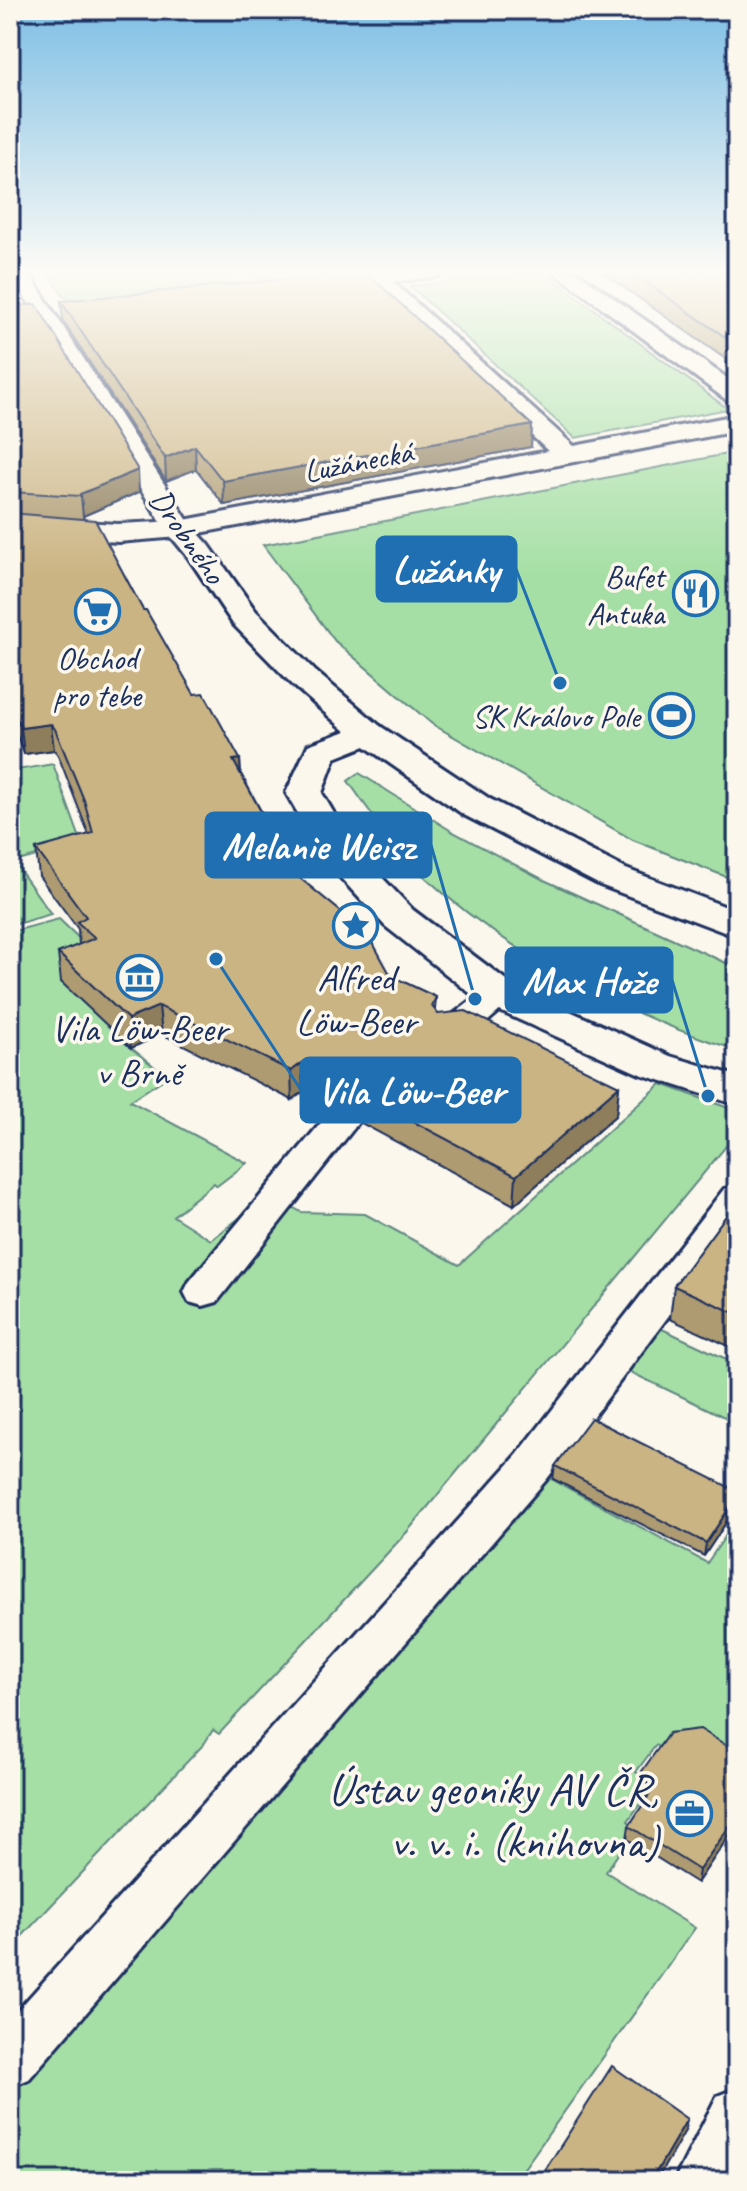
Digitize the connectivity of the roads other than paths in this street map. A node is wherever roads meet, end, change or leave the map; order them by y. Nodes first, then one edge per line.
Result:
1 (89, 374) edge
2 (480, 374) edge
3 (707, 374) edge
4 (737, 396) edge
5 (737, 423) edge
6 (569, 456) junction
7 (10, 526) edge
8 (179, 529) junction
9 (368, 733) junction
10 (737, 925) edge
11 (499, 995) junction
12 (450, 1033) edge
13 (737, 1091) edge
14 (346, 1115) dead end
15 (737, 1198) edge
16 (203, 1292) dead end
17 (10, 2060) edge
18 (737, 2116) edge
19 (703, 2181) edge

1 - 8 street, Drobného
2 - 6 street
3 - 4 street
5 - 6 street, Lužánecká
6 - 8 street, Lužánecká
7 - 8 street, Lužánecká
8 - 9 street, Drobného
9 - 10 street, Drobného
9 - 11 street
11 - 12 lane
11 - 13 street
14 - 16 lane
15 - 17 lane
18 - 19 lane

